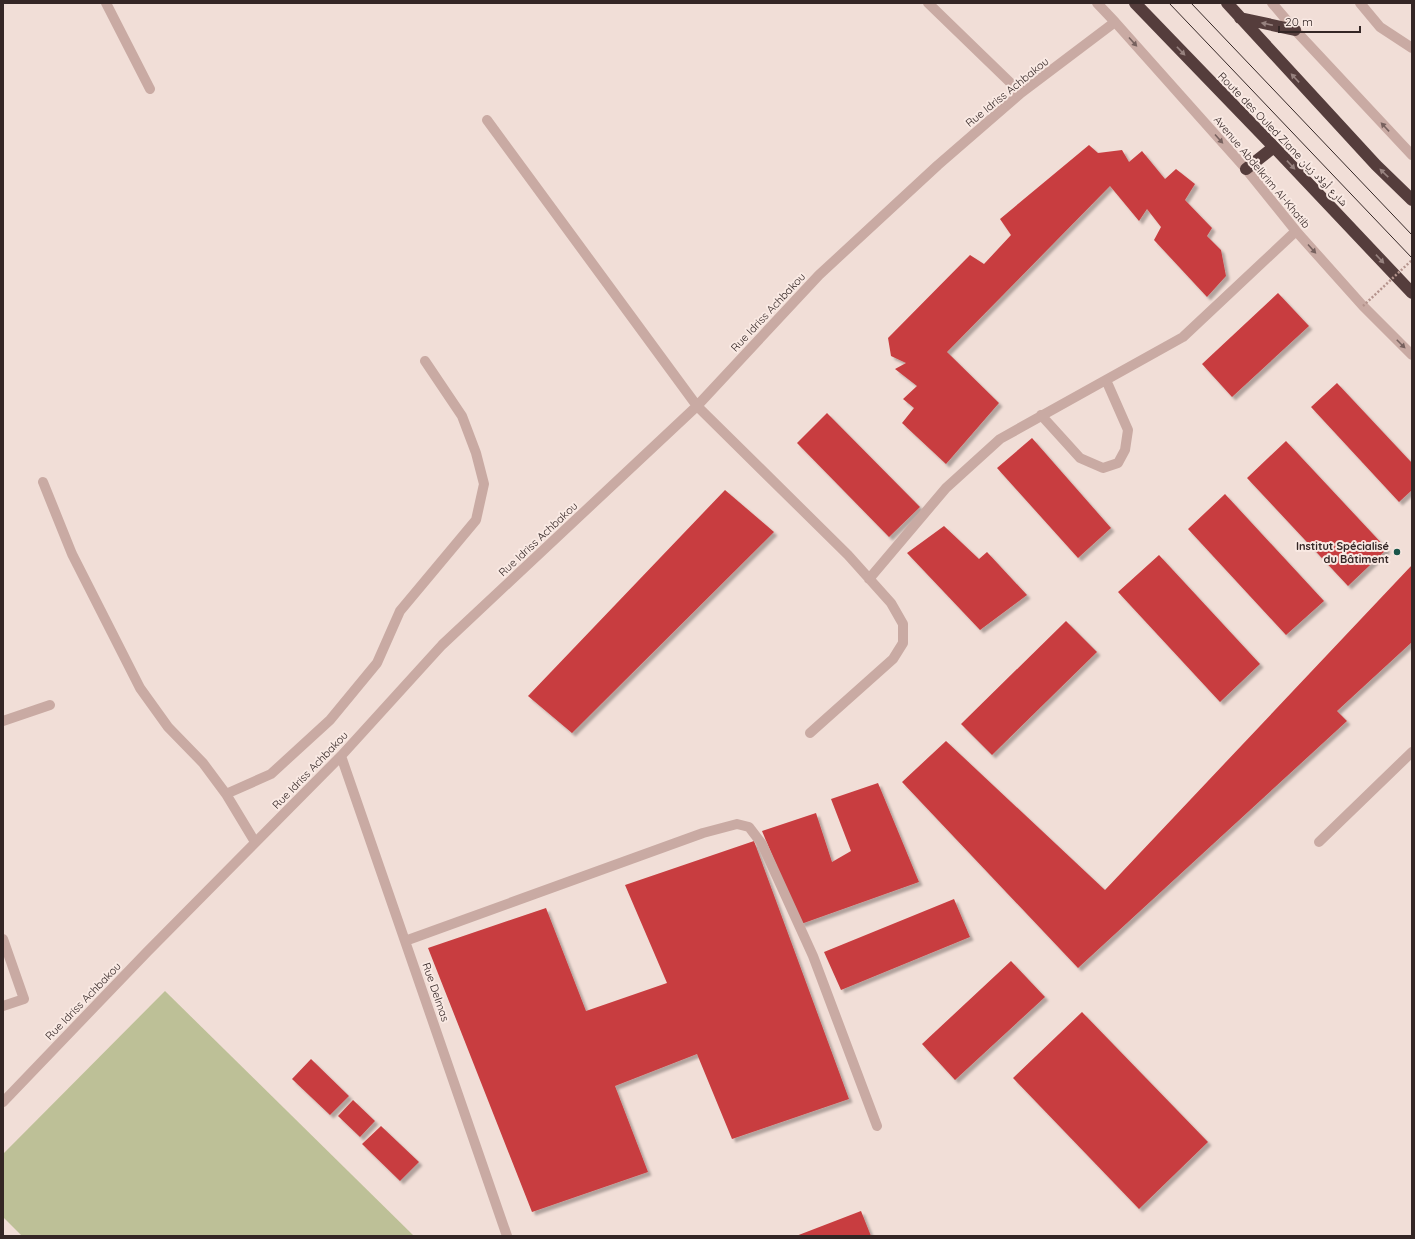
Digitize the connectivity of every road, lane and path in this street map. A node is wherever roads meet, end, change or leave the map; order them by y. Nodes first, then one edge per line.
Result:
1 (106, 3) edge
2 (928, 3) edge
3 (1097, 3) edge
4 (1134, 3) edge
5 (1227, 3) edge
6 (1272, 3) edge
7 (1360, 3) edge
8 (1240, 18) junction
9 (1115, 22) junction
10 (1295, 30) junction
11 (1412, 48) edge
12 (150, 89) dead end
13 (1021, 93) junction
14 (487, 120) dead end
15 (1274, 147) junction
16 (1410, 149) edge
17 (1246, 169) junction
18 (1412, 200) edge
19 (1296, 231) junction
20 (1412, 260) edge
21 (1412, 293) edge
22 (1363, 306) junction
23 (1412, 354) edge
24 (425, 361) dead end
25 (1106, 380) junction
26 (697, 406) junction
27 (1042, 416) junction
28 (43, 482) dead end
29 (869, 579) junction
30 (50, 705) dead end
31 (3, 722) edge
32 (810, 733) dead end
33 (1412, 752) edge
34 (341, 756) junction
35 (226, 794) junction
36 (255, 842) junction
37 (1320, 842) dead end
38 (3, 939) edge
39 (405, 941) junction
40 (3, 1006) edge
41 (3, 1102) edge
42 (877, 1126) dead end
43 (507, 1236) edge

1 - 12 street
2 - 13 street
3 - 9 street, Avenue Abdelkrim Al-Khatib
4 -> 15 highway, Route des Ouled Ziane شارع أولاد زيان
5 - 8 highway
6 - 10 street
7 - 11 street
10 -> 8 highway
18 -> 8 highway
9 - 13 street, Rue Idriss Achbakou
9 -> 17 street, Avenue Abdelkrim Al-Khatib
16 -> 10 street
13 - 26 street, Rue Idriss Achbakou
14 - 26 street
15 - 17 highway
15 -> 21 highway, Route des Ouled Ziane شارع أولاد زيان
17 - 19 street, Avenue Abdelkrim Al-Khatib
19 -> 22 street, Avenue Abdelkrim Al-Khatib
19 - 25 street
20 - 22 path, bridge
22 -> 23 street, Avenue Abdelkrim Al-Khatib
24 - 35 street
25 - 27 street
25 - 27 street
26 - 29 street
26 - 34 street, Rue Idriss Achbakou
27 - 29 street
28 - 35 street
29 - 32 street
30 - 31 street
33 - 37 street
34 - 36 street, Rue Idriss Achbakou
34 - 39 street, Rue Delmas
35 - 36 street
36 - 41 street, Rue Idriss Achbakou
38 - 40 street
39 - 42 street
39 - 43 street, Rue Delmas

